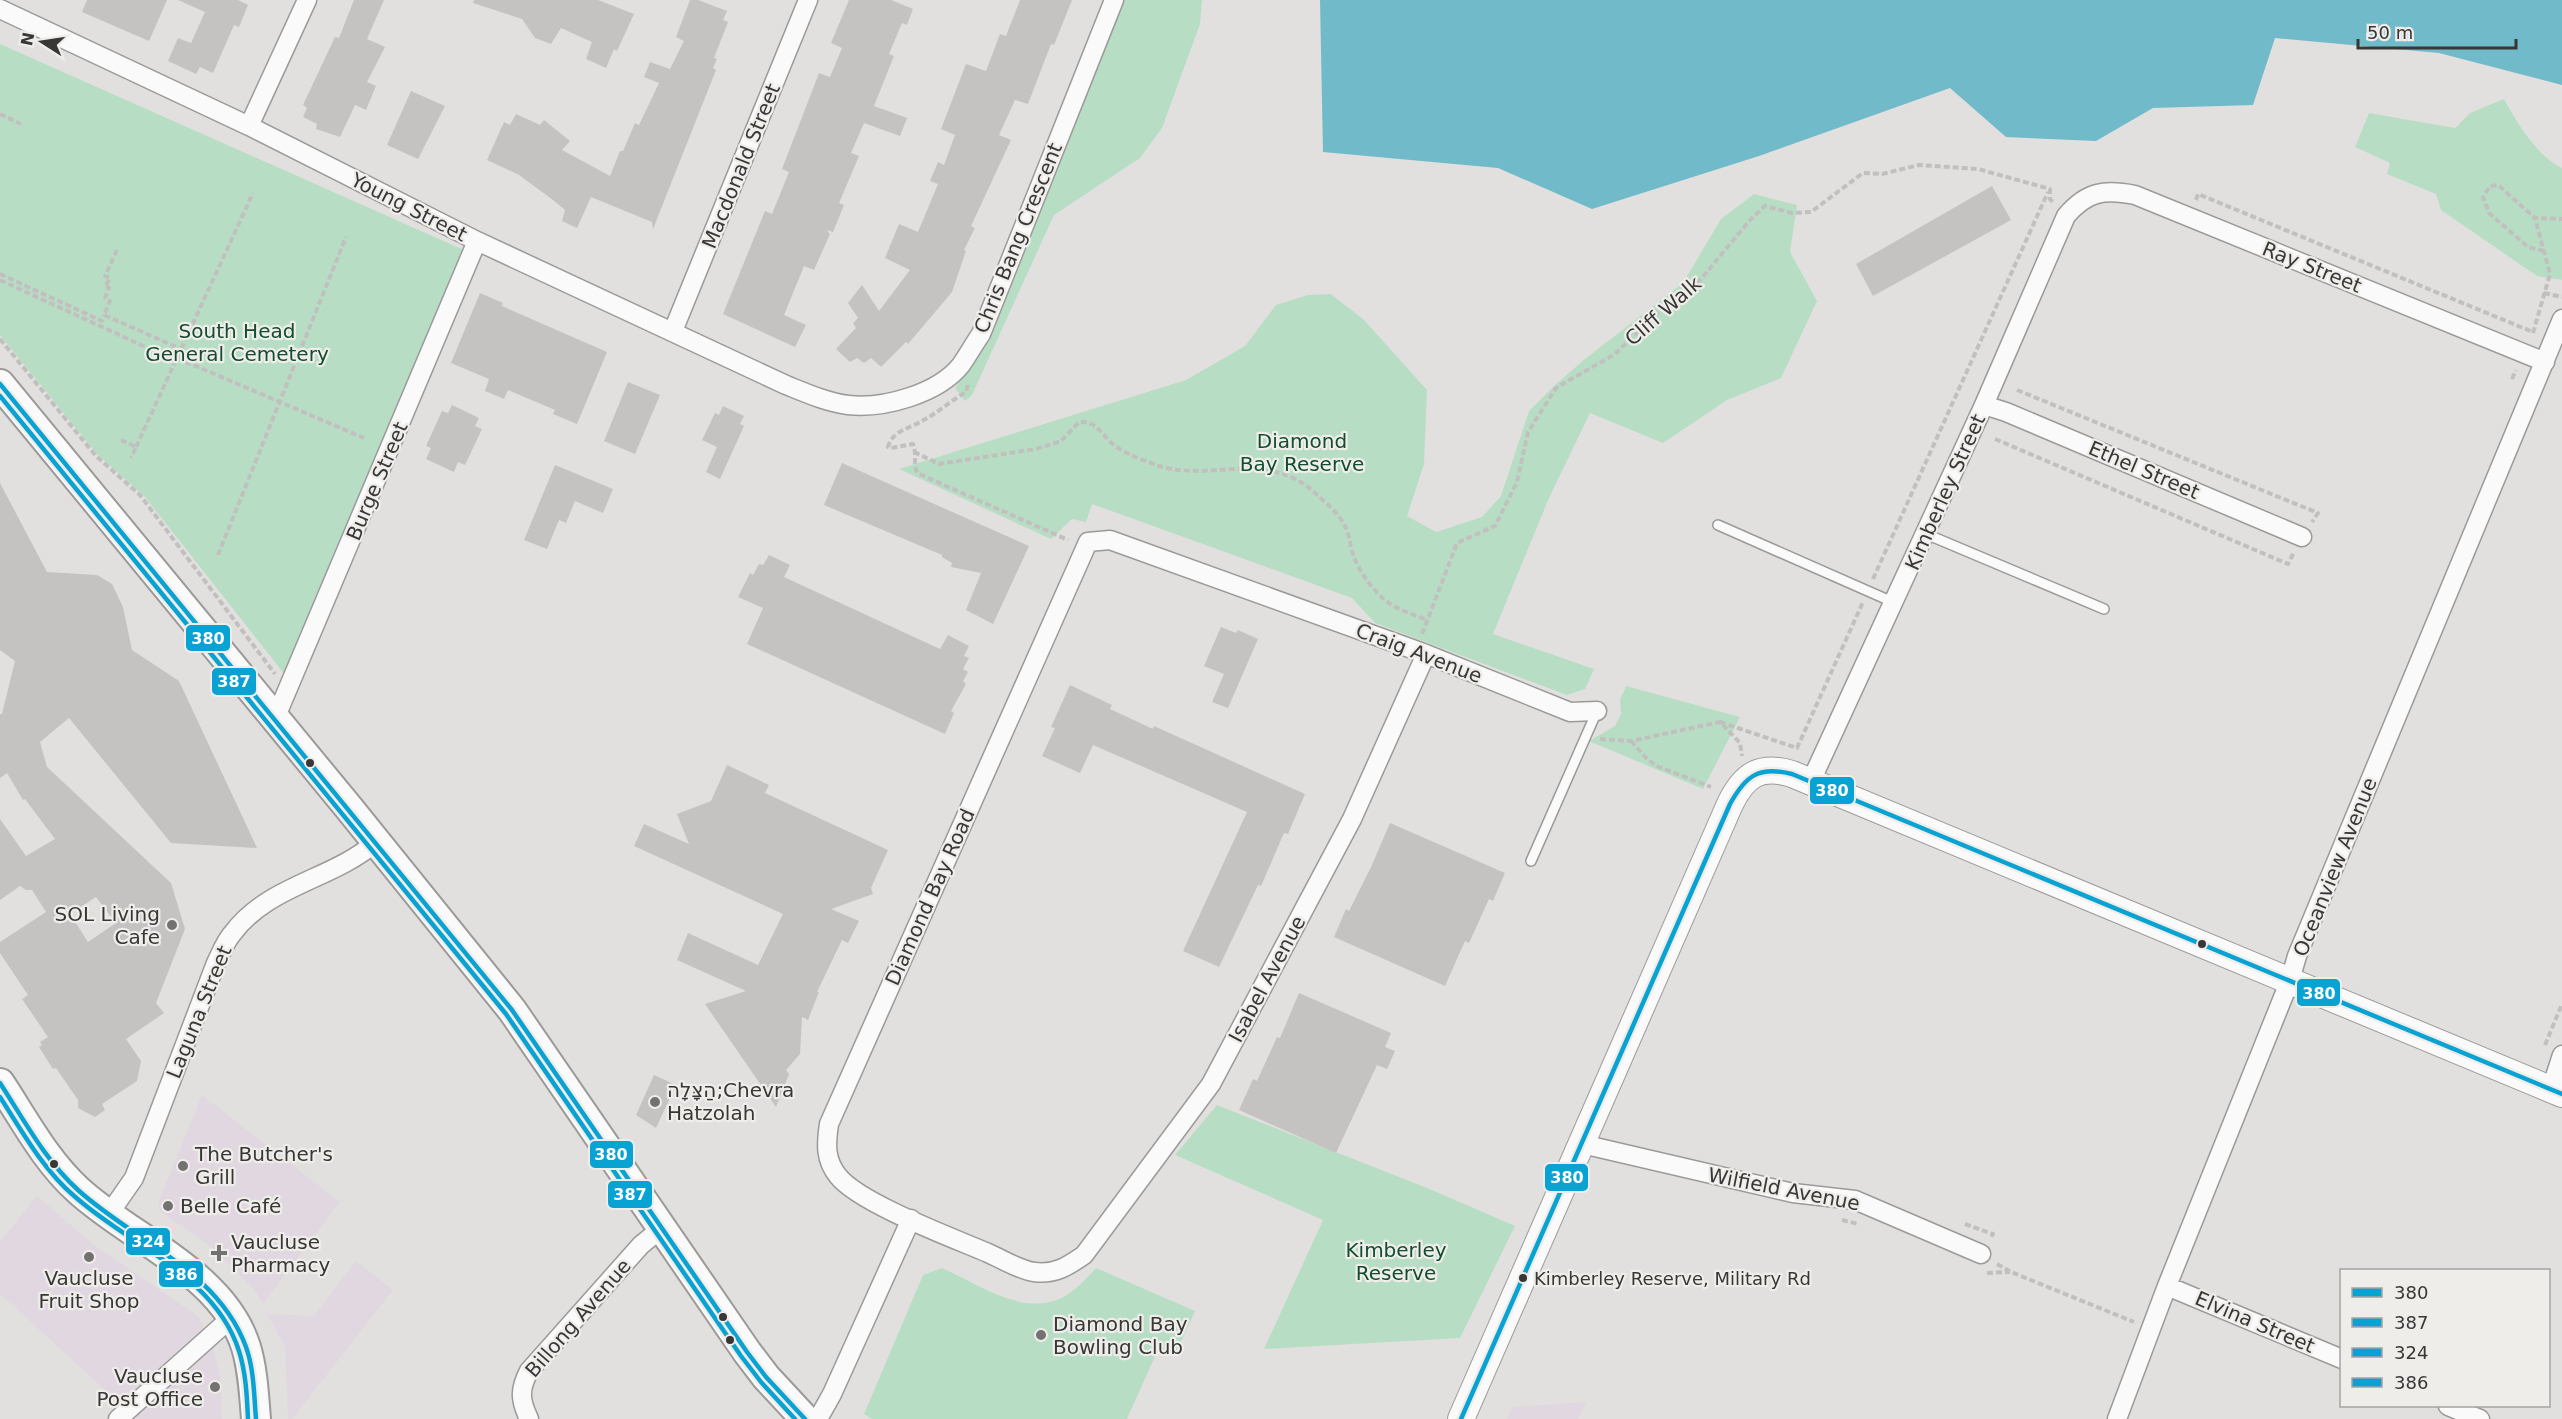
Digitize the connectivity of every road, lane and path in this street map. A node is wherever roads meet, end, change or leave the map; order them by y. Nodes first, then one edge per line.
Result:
1 (307, 0) edge
2 (808, 0) edge
3 (1114, 0) edge
4 (0, 9) edge
5 (0, 114) edge
6 (21, 124) dead end
7 (249, 126) junction
8 (2041, 186) dead end
9 (2050, 189) dead end
10 (253, 193) dead end
11 (2078, 202) joint
12 (2190, 218) junction
13 (2535, 218) junction
14 (2562, 219) edge
15 (346, 237) dead end
16 (477, 241) junction
17 (117, 250) dead end
18 (2544, 251) junction
19 (0, 274) edge
20 (0, 280) edge
21 (2544, 293) junction
22 (2562, 297) edge
23 (104, 315) junction
24 (2562, 319) edge
25 (100, 323) junction
26 (673, 331) junction
27 (2533, 332) junction
28 (0, 339) edge
29 (181, 350) junction
30 (190, 353) dead end
31 (2523, 353) junction
32 (176, 359) junction
33 (2545, 362) junction
34 (2512, 379) dead end
35 (970, 382) dead end
36 (0, 384) edge
37 (820, 399) joint
38 (280, 402) junction
39 (1984, 405) junction
40 (364, 438) dead end
41 (121, 440) dead end
42 (136, 447) junction
43 (914, 452) junction
44 (131, 458) dead end
45 (1718, 525) dead end
46 (1926, 534) junction
47 (2302, 537) dead end
48 (1088, 542) junction
49 (218, 555) dead end
50 (1870, 587) dead end
51 (1865, 598) dead end
52 (1895, 603) junction
53 (2104, 609) dead end
54 (1428, 620) junction
55 (1420, 652) junction
56 (279, 679) dead end
57 (1597, 711) junction
58 (275, 719) junction
59 (1720, 722) junction
60 (1631, 741) junction
61 (1746, 779) junction
62 (1811, 781) junction
63 (1711, 787) dead end
64 (376, 842) junction
65 (1531, 861) dead end
66 (2290, 980) junction
67 (2562, 1004) edge
68 (2541, 1055) dead end
69 (2562, 1055) edge
70 (0, 1083) edge
71 (2557, 1091) edge
72 (1582, 1144) junction
73 (109, 1214) junction
74 (1840, 1219) dead end
75 (911, 1220) junction
76 (1862, 1226) dead end
77 (662, 1228) junction
78 (1981, 1254) joint
79 (1059, 1271) joint
80 (2011, 1272) junction
81 (1980, 1274) dead end
82 (2168, 1286) junction
83 (232, 1317) junction
84 (2151, 1329) junction
85 (2340, 1358) edge
86 (2450, 1407) edge
87 (118, 1419) edge
88 (256, 1419) edge
89 (529, 1419) edge
90 (805, 1419) edge
91 (818, 1419) edge
92 (1461, 1419) edge
93 (2117, 1419) edge
94 (2480, 1419) edge

1 - 7 street
2 - 26 street, Macdonald Street
3 - 37 street, Chris Bang Crescent
4 - 7 street, Young Street
5 - 6 path
7 - 16 street, Young Street
8 - 54 path, Cliff Walk
9 - 50 path
10 - 29 path
11 - 12 street, Ray Street
11 - 39 street, Kimberley Street
12 - 27 path
12 - 31 street, Ray Street
13 - 14 path
13 - 18 path
13 - 18 path
15 - 38 path
16 - 26 street, Young Street
16 - 58 street, Burge Street
17 - 23 path
18 - 21 path
19 - 25 path
20 - 25 path
21 - 22 path
21 - 27 path
23 - 25 path
23 - 29 path
24 - 33 street, Oceanview Avenue
25 - 32 path
26 - 37 street, Young Street
27 - 31 path
28 - 56 path
29 - 30 path
29 - 32 path
31 - 33 street, Ray Street
31 - 34 path
32 - 38 path
32 - 42 path
33 - 66 street, Oceanview Avenue
35 - 43 path
36 - 58 main road
38 - 40 path
38 - 49 path
39 - 46 street, Kimberley Street
39 - 47 street, Ethel Street
41 - 42 path
42 - 44 path
43 - 48 path
43 - 54 path
45 - 52 lane
46 - 52 street, Kimberley Street
46 - 53 lane
48 - 55 street, Craig Avenue
48 - 75 street, Diamond Bay Road
51 - 59 path
52 - 62 street, Kimberley Street
54 - 55 path, Cliff Walk
55 - 57 street, Craig Avenue
55 - 79 street, Isabel Avenue
57 - 60 path
57 - 65 lane
58 - 64 main road
59 - 60 path
59 - 61 path
60 - 63 path
61 - 62 street
61 - 72 street
62 - 66 street
64 - 73 street, Laguna Street
64 - 77 main road
66 - 71 street
66 - 82 street, Oceanview Avenue
67 - 68 path
69 - 71 street
70 - 73 main road
72 - 78 street, Wilfield Avenue
72 - 92 street
73 - 83 main road
74 - 76 path
75 - 79 street, Diamond Bay Road
75 - 91 street
77 - 89 street, Billong Avenue
77 - 90 main road
78 - 80 path
80 - 81 path
80 - 84 path
82 - 84 street, Oceanview Avenue
82 - 85 street, Elvina Street
83 - 87 street
83 - 88 main road
84 - 93 street, Oceanview Avenue
86 - 94 street

